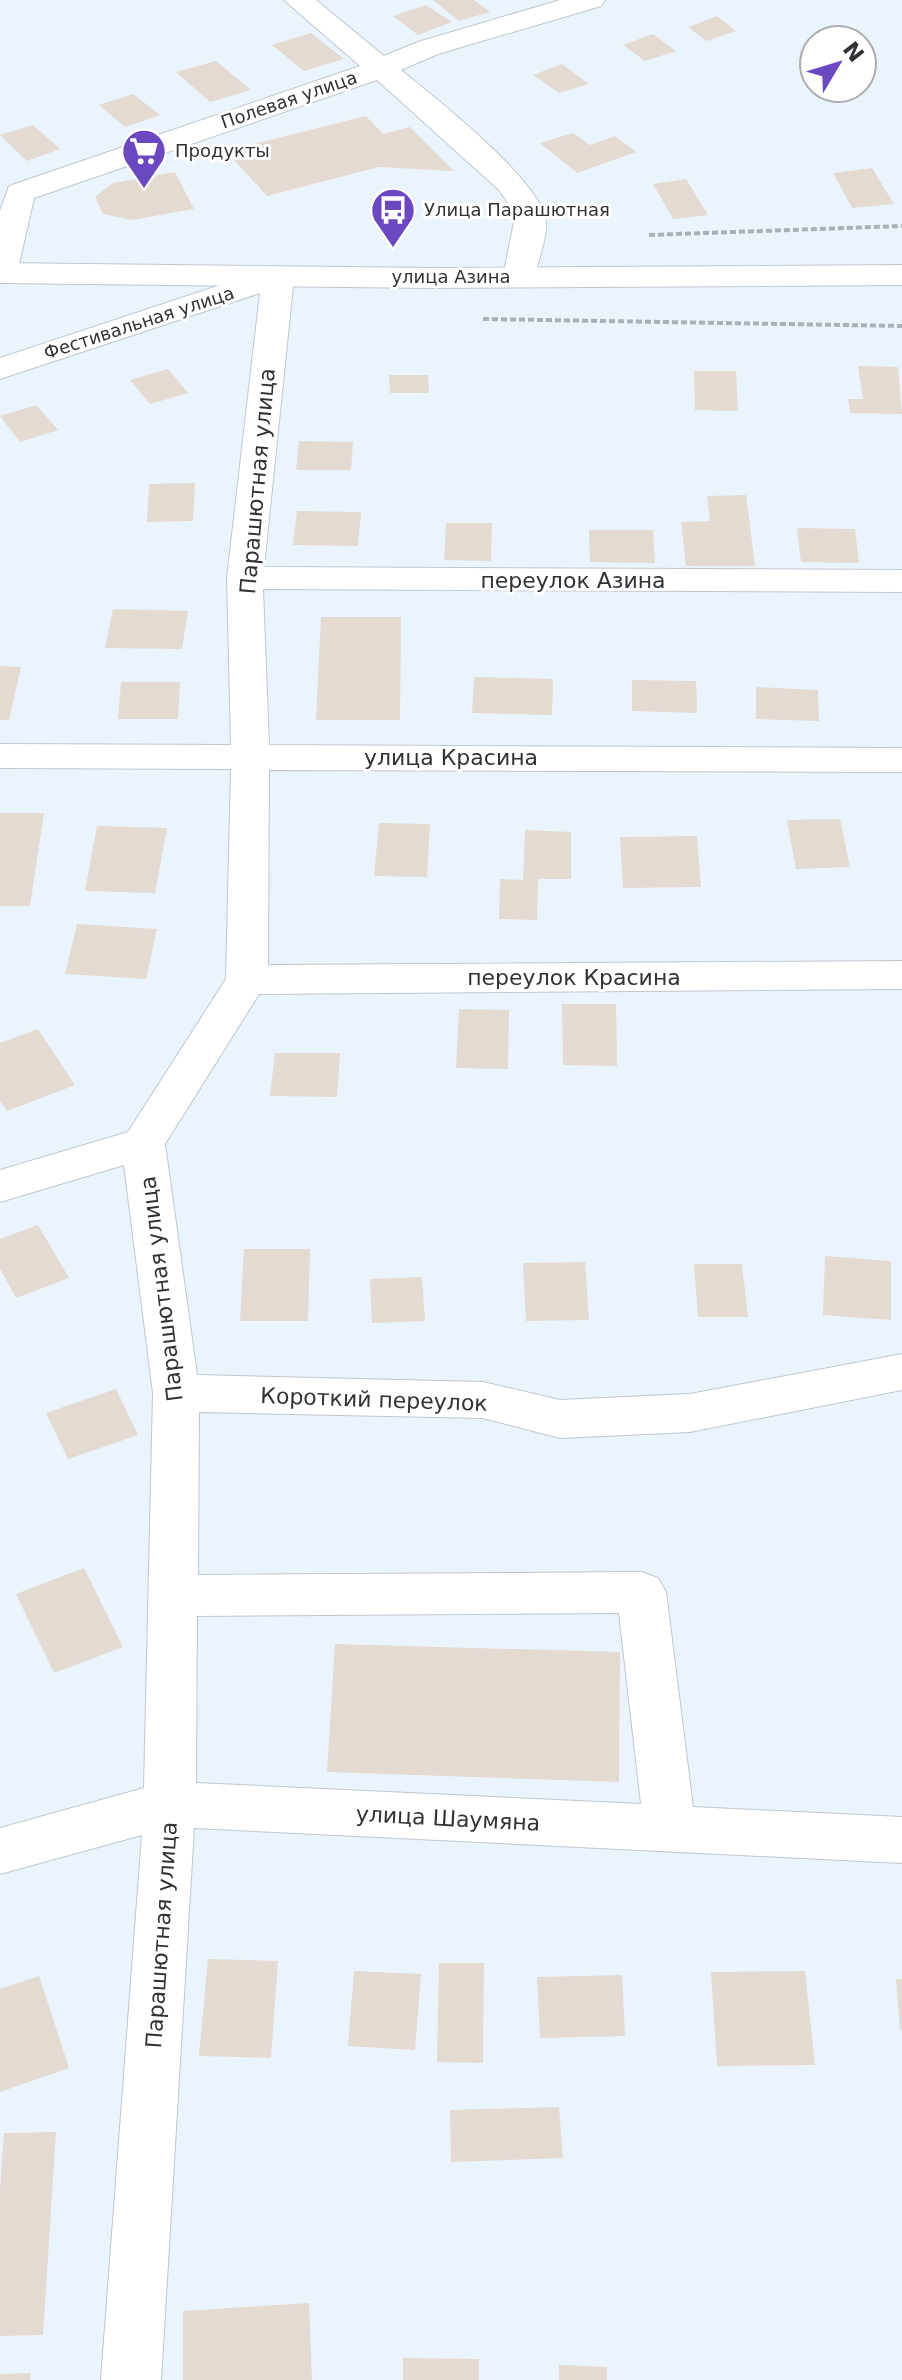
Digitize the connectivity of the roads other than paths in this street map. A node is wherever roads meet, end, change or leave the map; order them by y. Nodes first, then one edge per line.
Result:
1 (298, 0) edge
2 (591, 0) edge
3 (382, 68) junction
4 (1, 273) edge
5 (902, 275) edge
6 (278, 276) junction
7 (519, 277) junction
8 (0, 369) edge
9 (245, 578) junction
10 (902, 581) edge
11 (0, 756) edge
12 (250, 756) junction
13 (902, 760) edge
14 (902, 975) edge
15 (247, 980) junction
16 (143, 1143) junction
17 (0, 1186) edge
18 (902, 1372) edge
19 (176, 1393) junction
20 (173, 1596) junction
21 (170, 1804) junction
22 (670, 1829) junction
23 (902, 1840) edge
24 (0, 1851) edge
25 (131, 2380) edge

1 - 3 street
2 - 3 street, Полевая улица
3 - 4 street, Полевая улица
3 - 7 street
4 - 6 street, улица Азина
5 - 7 street, улица Азина
6 - 7 street, улица Азина
6 - 8 street, Фестивальная улица
6 - 9 street, Парашютная улица
9 - 10 street, переулок Азина
9 - 12 street, Парашютная улица
11 - 12 street, улица Красина
12 - 13 street, улица Красина
12 - 15 street, Парашютная улица
14 - 15 street, переулок Красина
15 - 16 street
16 - 17 street
16 - 19 street, Парашютная улица
18 - 19 street, Короткий переулок
19 - 20 street, Парашютная улица
20 - 21 street, Парашютная улица
20 - 22 street
21 - 22 street, улица Шаумяна
21 - 24 street, улица Шаумяна
21 - 25 street, Парашютная улица
22 - 23 street, улица Шаумяна

